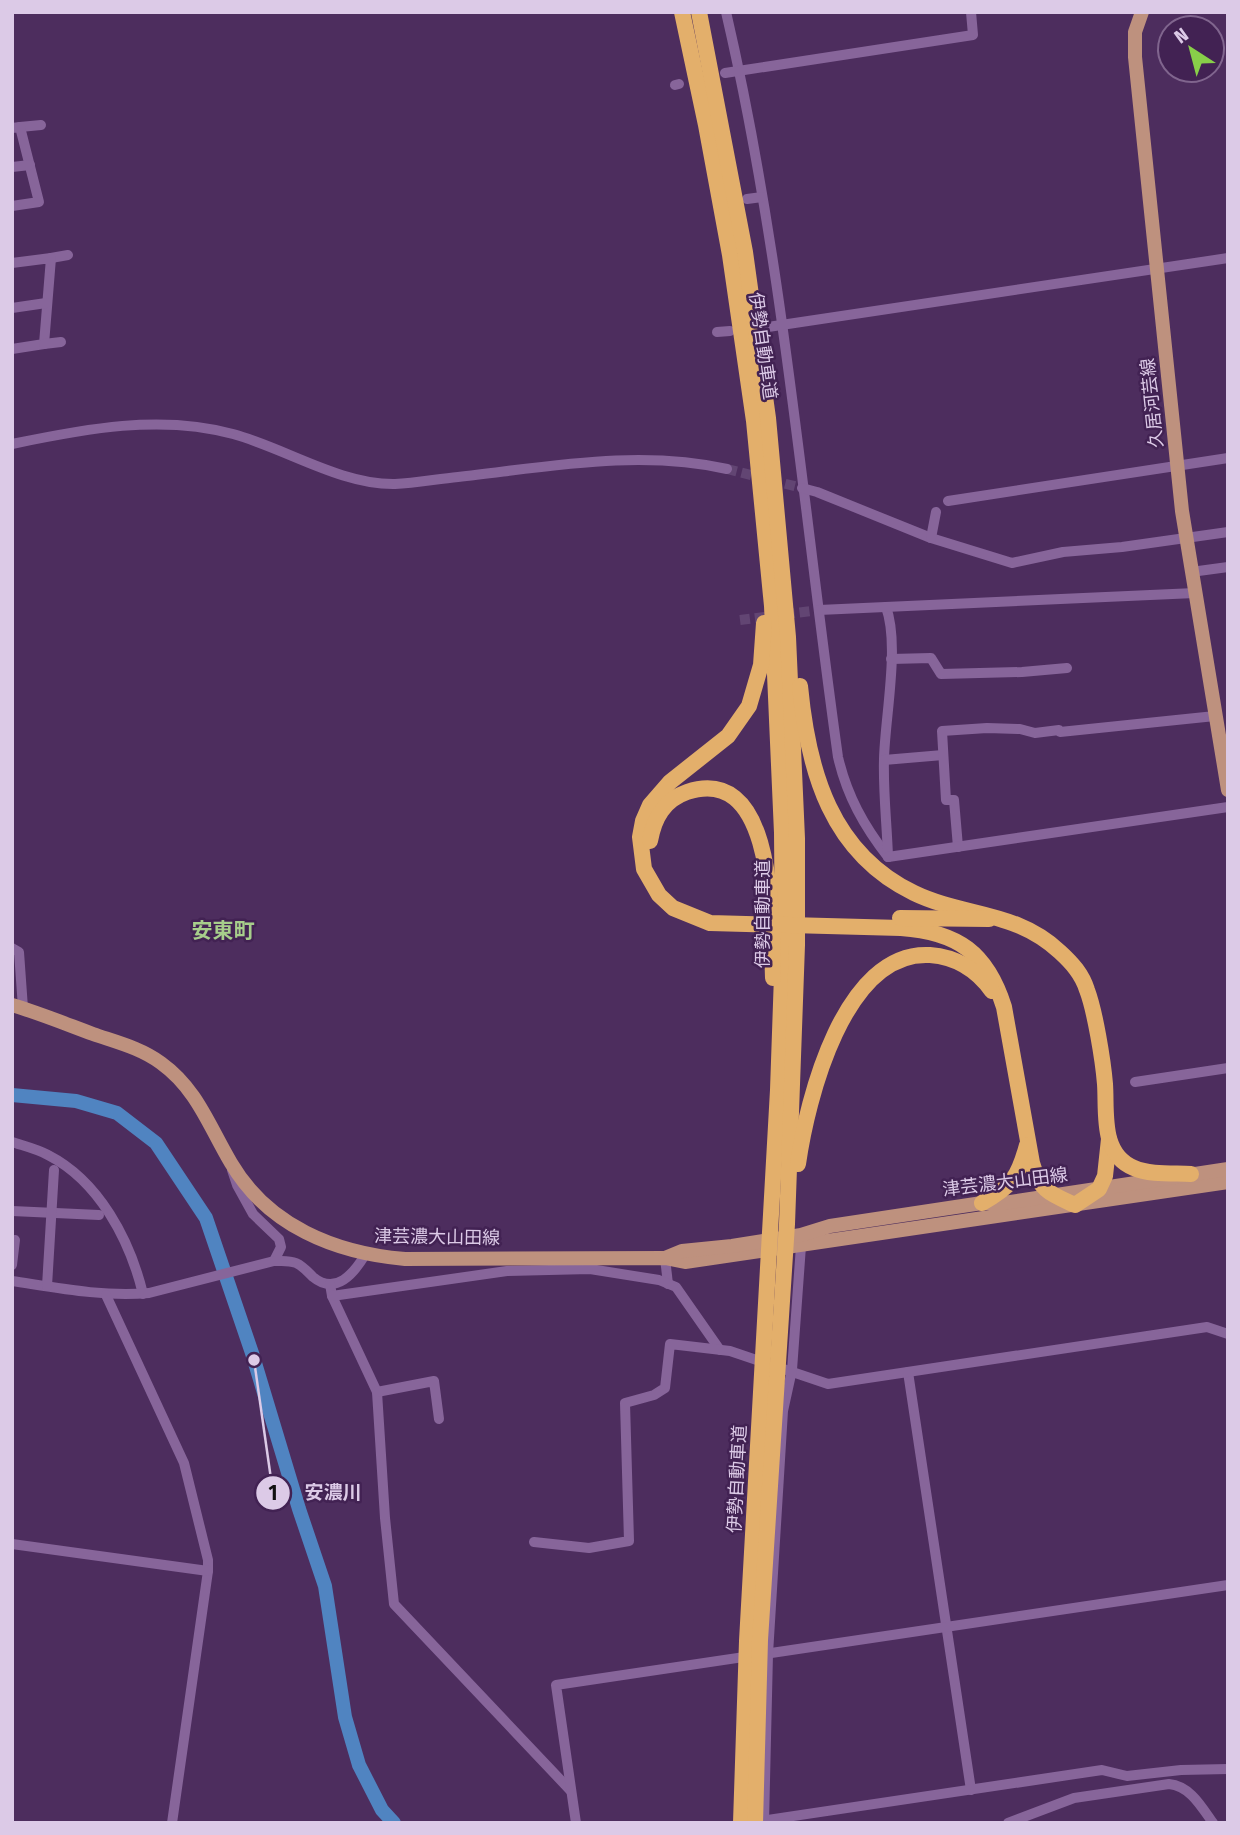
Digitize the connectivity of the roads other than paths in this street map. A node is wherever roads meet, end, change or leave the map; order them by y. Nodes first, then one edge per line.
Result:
1 (682, 12) edge
2 (699, 12) edge
3 (726, 12) edge
4 (971, 12) edge
5 (1142, 12) edge
6 (739, 70) junction
7 (725, 73) dead end
8 (41, 125) dead end
9 (16, 128) edge
10 (30, 166) junction
11 (12, 167) edge
12 (762, 197) junction
13 (747, 199) dead end
14 (12, 205) edge
15 (68, 255) dead end
16 (51, 258) junction
17 (1228, 258) edge
18 (12, 264) edge
19 (1158, 268) junction
20 (47, 303) junction
21 (12, 308) edge
22 (782, 325) junction
23 (768, 327) dead end
24 (730, 331) dead end
25 (717, 332) dead end
26 (61, 342) dead end
27 (44, 344) junction
28 (12, 349) edge
29 (754, 421) junction
30 (12, 444) edge
31 (1228, 458) edge
32 (1178, 465) junction
33 (727, 469) tunnel mouth
34 (802, 488) junction
35 (948, 501) dead end
36 (936, 512) dead end
37 (779, 531) junction
38 (1228, 531) edge
39 (931, 538) junction
40 (1186, 538) junction
41 (1228, 567) edge
42 (1191, 572) junction
43 (1195, 593) junction
44 (886, 607) junction
45 (819, 610) junction
46 (891, 659) junction
47 (1067, 668) dead end
48 (1215, 716) junction
49 (943, 755) junction
50 (884, 760) junction
51 (1228, 790) edge
52 (1228, 807) edge
53 (958, 847) junction
54 (888, 857) junction
55 (783, 896) junction
56 (1002, 919) junction
57 (784, 945) junction
58 (12, 948) edge
59 (18, 1006) edge
60 (1004, 1007) junction
61 (1228, 1068) edge
62 (1135, 1082) dead end
63 (1109, 1139) junction
64 (12, 1142) edge
65 (1028, 1142) junction
66 (230, 1162) junction
67 (1228, 1169) edge
68 (54, 1170) dead end
69 (1191, 1174) junction
70 (1228, 1182) edge
71 (1099, 1189) junction
72 (1052, 1195) junction
73 (982, 1203) junction
74 (1075, 1205) junction
75 (12, 1211) edge
76 (51, 1212) junction
77 (99, 1215) dead end
78 (784, 1224) junction
79 (15, 1240) dead end
80 (802, 1246) junction
81 (365, 1255) junction
82 (665, 1258) junction
83 (274, 1261) junction
84 (507, 1264) junction
85 (12, 1265) edge
86 (12, 1281) edge
87 (327, 1283) junction
88 (668, 1284) junction
89 (47, 1286) junction
90 (146, 1294) junction
91 (106, 1295) junction
92 (332, 1296) junction
93 (1228, 1334) edge
94 (720, 1350) junction
95 (792, 1370) junction
96 (908, 1372) junction
97 (377, 1392) junction
98 (439, 1419) dead end
99 (534, 1542) dead end
100 (12, 1544) edge
101 (208, 1571) junction
102 (1228, 1585) edge
103 (946, 1627) junction
104 (768, 1654) junction
105 (1228, 1769) edge
106 (1186, 1770) junction
107 (1163, 1785) junction
108 (971, 1790) junction
109 (571, 1791) junction
110 (761, 1822) edge
111 (172, 1823) edge
112 (576, 1823) edge
113 (741, 1823) edge
114 (749, 1823) edge
115 (1008, 1823) edge
116 (1213, 1823) edge

1 - 29 highway, 伊勢自動車道
2 - 37 highway, 伊勢自動車道
3 - 6 street
4 - 6 street
5 - 19 main road, 久居河芸線
6 - 7 street
6 - 12 street
8 - 9 street
9 - 10 street
10 - 11 street
10 - 14 street
12 - 13 street
12 - 22 street
15 - 16 street
16 - 18 street
16 - 20 street
17 - 19 street
19 - 22 street
19 - 32 main road, 久居河芸線
20 - 21 street
20 - 27 street
22 - 23 street
22 - 34 street
24 - 25 street
26 - 27 street
27 - 28 street
29 - 55 highway, 伊勢自動車道
29 - 60 highway
30 - 33 street
31 - 32 street
32 - 35 street
32 - 40 main road, 久居河芸線
34 - 39 street
34 - 45 street
36 - 39 street
37 - 55 highway, 伊勢自動車道
37 - 56 highway
38 - 40 street
39 - 40 street
40 - 42 main road, 久居河芸線
41 - 42 street
42 - 43 main road, 久居河芸線
43 - 44 street
43 - 48 main road, 久居河芸線
44 - 45 street
44 - 46 street
45 - 54 street
46 - 47 street
46 - 50 street
48 - 49 street
48 - 51 main road, 久居河芸線
49 - 50 street
49 - 53 street
50 - 54 street
52 - 53 street
53 - 54 street
55 - 56 highway
55 - 57 highway, 伊勢自動車道
56 - 63 highway
57 - 78 highway, 伊勢自動車道
57 - 78 highway, 伊勢自動車道
58 - 59 street
59 - 66 main road, 津芸濃大山田線
60 - 65 highway
60 - 78 highway
61 - 62 street
63 - 69 highway
63 - 71 highway
64 - 90 street
65 - 72 highway
65 - 73 highway
66 - 81 main road, 津芸濃大山田線
66 - 83 street
67 - 69 main road, 津芸濃大山田線
68 - 76 street
69 - 71 main road, 津芸濃大山田線
70 - 74 main road, 津芸濃大山田線
71 - 72 main road, 津芸濃大山田線
71 - 74 highway
72 - 73 main road, 津芸濃大山田線
72 - 74 highway
73 - 82 main road, 津芸濃大山田線
74 - 80 main road, 津芸濃大山田線
75 - 76 street
76 - 77 street
76 - 89 street
78 - 110 highway, 伊勢自動車道
78 - 113 highway, 伊勢自動車道
79 - 85 street
80 - 82 main road, 津芸濃大山田線
80 - 95 street
81 - 84 main road, 津芸濃大山田線
81 - 87 street
82 - 84 main road, 津芸濃大山田線
82 - 88 street
83 - 87 street
83 - 90 street
84 - 88 street
84 - 92 street
86 - 89 street
87 - 92 street
88 - 94 street
89 - 91 street
90 - 91 street
91 - 101 street
92 - 97 street
93 - 96 street
94 - 95 street
94 - 99 street
95 - 96 street
95 - 104 street
96 - 103 street
97 - 98 street
97 - 109 street
100 - 101 street
101 - 111 street
102 - 103 street
103 - 104 street
103 - 108 street
104 - 109 street
104 - 110 street
105 - 106 street
106 - 107 street
106 - 108 street
107 - 115 street
107 - 116 street
108 - 110 street
109 - 112 street
110 - 114 street

